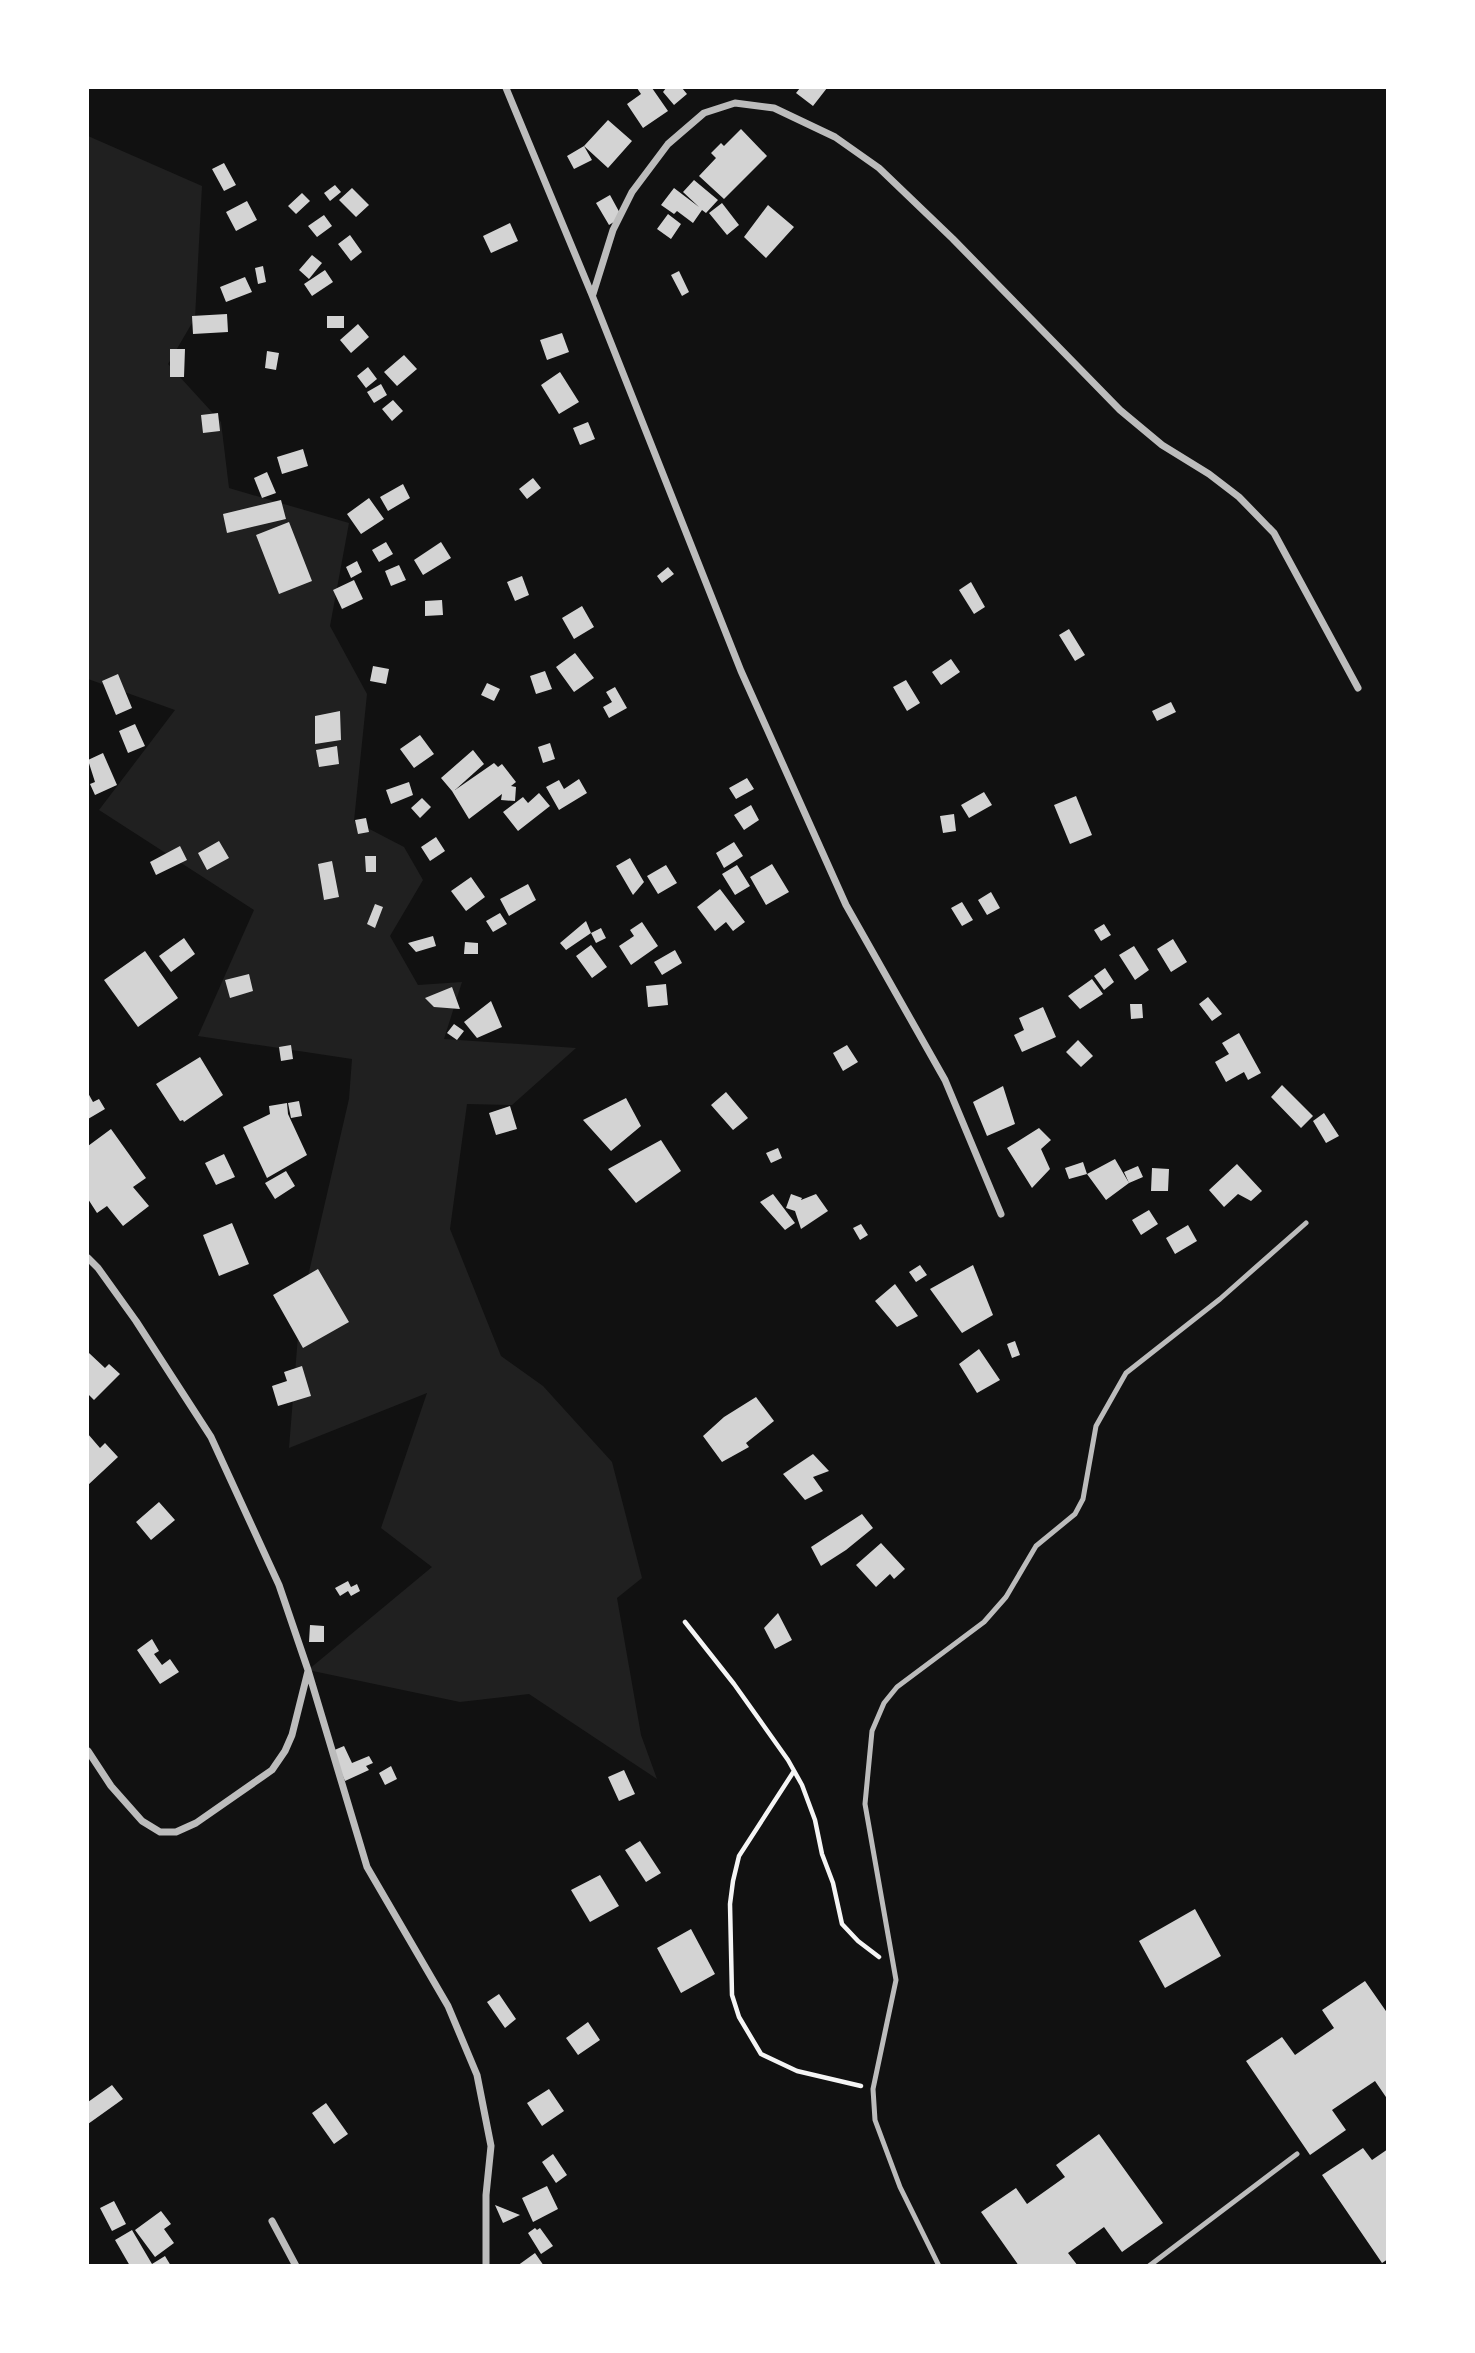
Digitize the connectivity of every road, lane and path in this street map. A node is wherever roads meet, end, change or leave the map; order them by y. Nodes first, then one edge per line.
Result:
1 (506, 88) edge
2 (592, 295) junction
3 (1358, 688) dead end
4 (1001, 1214) dead end
5 (1306, 1223) dead end
6 (88, 1258) edge
7 (685, 1622) dead end
8 (308, 1670) junction
9 (88, 1751) edge
10 (794, 1771) junction
11 (894, 1968) junction
12 (873, 2089) junction
13 (1297, 2154) dead end
14 (272, 2221) dead end
15 (296, 2266) edge
16 (486, 2266) edge
17 (939, 2266) edge
18 (1149, 2266) edge

1 - 2 street
2 - 3 street
2 - 4 street
5 - 11 lane
6 - 8 street
7 - 10 path
8 - 9 street
8 - 16 street
10 - 11 path
10 - 12 path
11 - 12 lane
12 - 17 lane
13 - 18 lane
14 - 15 street

